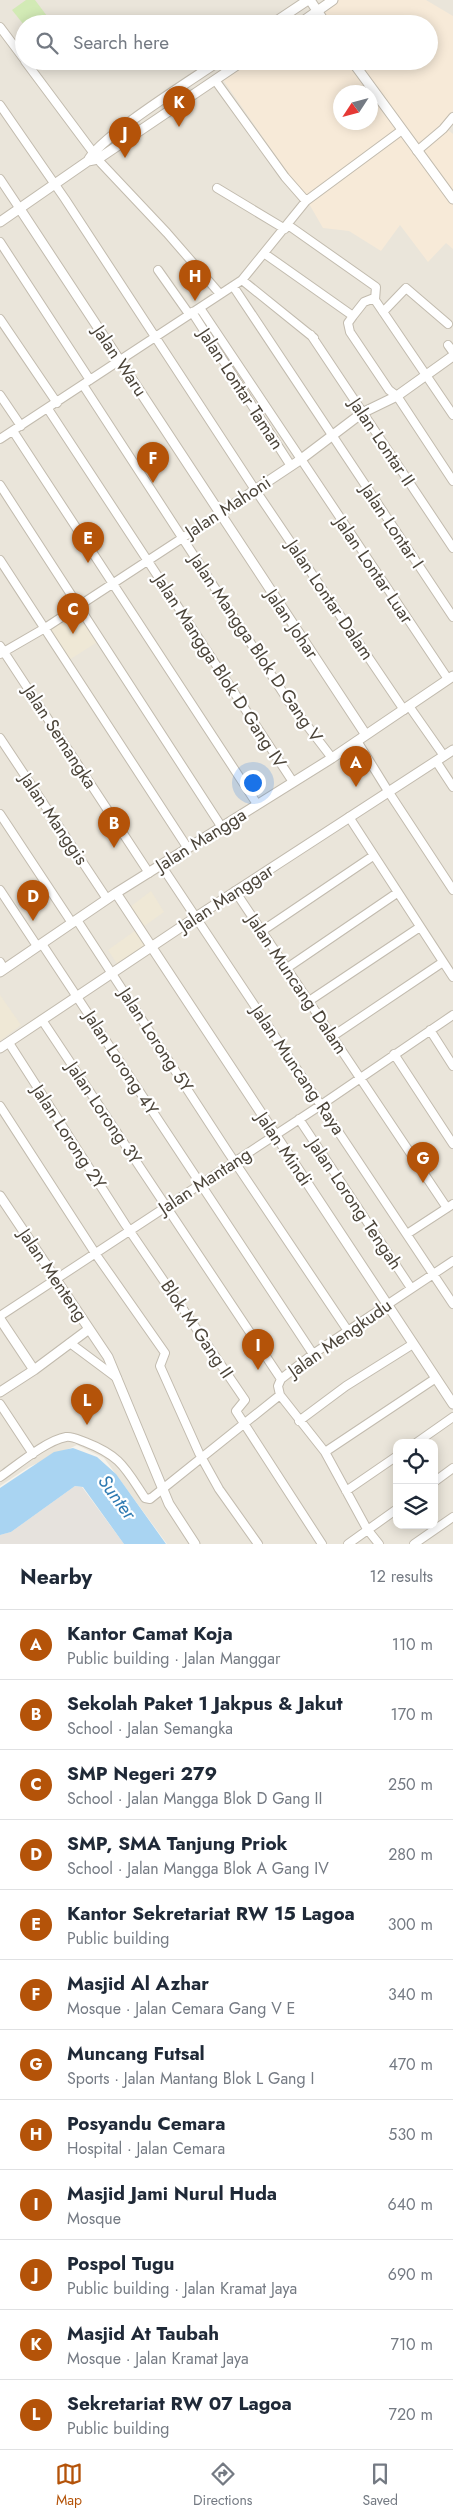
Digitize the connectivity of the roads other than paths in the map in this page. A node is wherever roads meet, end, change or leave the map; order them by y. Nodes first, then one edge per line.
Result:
1 (309, 0) edge
2 (333, 0) edge
3 (317, 11) junction
4 (286, 15) edge
5 (311, 15) edge
6 (320, 15) edge
7 (0, 27) edge
8 (15, 47) edge
9 (32, 70) edge
10 (207, 70) edge
11 (230, 70) edge
12 (359, 70) edge
13 (215, 80) junction
14 (0, 105) edge
15 (453, 117) edge
16 (402, 130) junction
17 (417, 151) junction
18 (92, 157) junction
19 (0, 179) edge
20 (56, 184) junction
21 (217, 188) dead end
22 (453, 199) edge
23 (306, 201) junction
24 (20, 209) junction
25 (0, 222) edge
26 (286, 227) junction
27 (0, 242) edge
28 (265, 254) junction
29 (158, 270) dead end
30 (242, 280) junction
31 (233, 286) junction
32 (220, 294) junction
33 (374, 298) junction
34 (194, 311) junction
35 (383, 312) junction
36 (350, 314) junction
37 (0, 319) edge
38 (448, 324) dead end
39 (311, 335) junction
40 (155, 337) junction
41 (320, 341) dead end
42 (448, 346) dead end
43 (453, 354) edge
44 (119, 361) junction
45 (426, 375) junction
46 (90, 380) junction
47 (83, 385) junction
48 (0, 395) edge
49 (396, 396) junction
50 (56, 403) junction
51 (48, 409) junction
52 (362, 413) junction
53 (453, 415) edge
54 (19, 423) junction
55 (13, 431) junction
56 (331, 436) junction
57 (0, 440) edge
58 (300, 460) junction
59 (291, 466) junction
60 (453, 481) edge
61 (0, 485) edge
62 (255, 489) junction
63 (219, 514) junction
64 (182, 536) junction
65 (453, 548) edge
66 (147, 559) junction
67 (0, 560) edge
68 (112, 582) junction
69 (78, 604) junction
70 (453, 617) edge
71 (45, 628) junction
72 (1, 650) edge
73 (450, 678) edge
74 (407, 708) junction
75 (366, 735) junction
76 (0, 738) edge
77 (357, 741) junction
78 (453, 750) edge
79 (332, 758) junction
80 (440, 758) junction
81 (293, 782) junction
82 (453, 787) edge
83 (388, 791) junction
84 (257, 804) junction
85 (0, 814) edge
86 (349, 817) junction
87 (221, 826) junction
88 (187, 847) junction
89 (373, 856) junction
90 (161, 865) junction
91 (149, 873) junction
92 (0, 890) edge
93 (453, 890) edge
94 (235, 891) junction
95 (116, 893) junction
96 (397, 893) junction
97 (107, 899) junction
98 (196, 916) junction
99 (74, 921) junction
100 (420, 927) junction
101 (262, 931) junction
102 (40, 945) junction
103 (152, 946) junction
104 (443, 962) junction
105 (1, 968) edge
106 (287, 968) junction
107 (112, 972) junction
108 (453, 977) edge
109 (77, 996) junction
110 (309, 1001) junction
111 (453, 1015) edge
112 (42, 1020) junction
113 (430, 1030) junction
114 (333, 1036) junction
115 (8, 1042) junction
116 (0, 1048) edge
117 (394, 1054) junction
118 (453, 1066) edge
119 (359, 1077) junction
120 (321, 1105) junction
121 (0, 1106) edge
122 (299, 1119) junction
123 (274, 1135) junction
124 (453, 1144) edge
125 (234, 1162) junction
126 (200, 1183) junction
127 (0, 1196) edge
128 (166, 1206) junction
129 (450, 1206) edge
130 (130, 1230) junction
131 (407, 1234) junction
132 (95, 1252) junction
133 (453, 1261) edge
134 (434, 1273) junction
135 (55, 1278) junction
136 (411, 1288) junction
137 (388, 1304) junction
138 (453, 1304) edge
139 (0, 1317) edge
140 (89, 1329) junction
141 (348, 1331) junction
142 (70, 1343) junction
143 (413, 1344) junction
144 (313, 1354) junction
145 (34, 1370) junction
146 (436, 1378) junction
147 (281, 1379) junction
148 (118, 1380) junction
149 (0, 1392) edge
150 (280, 1395) junction
151 (0, 1404) edge
152 (453, 1404) edge
153 (453, 1417) edge
154 (299, 1421) junction
155 (244, 1424) junction
156 (422, 1439) edge
157 (325, 1452) junction
158 (32, 1454) junction
159 (200, 1455) junction
160 (393, 1459) edge
161 (453, 1468) edge
162 (0, 1477) edge
163 (438, 1479) edge
164 (163, 1488) junction
165 (346, 1491) junction
166 (393, 1512) edge
167 (453, 1517) edge
168 (367, 1530) junction
169 (195, 1544) edge
170 (258, 1544) edge
171 (322, 1544) edge
172 (348, 1544) edge
173 (379, 1544) edge
174 (414, 1544) edge

1 - 3 street
1 - 4 street
2 - 3 street
3 - 5 street
3 - 6 street
7 - 8 street
9 - 18 street
10 - 18 street
11 - 13 street
12 - 16 street
13 - 18 street
13 - 23 street
14 - 20 street, Jalan Lontar Dalam
15 - 17 street
16 - 17 street
16 - 23 street
17 - 22 street
18 - 20 street
18 - 32 street
19 - 24 street
20 - 24 street
20 - 40 street, Jalan Lontar Dalam
21 - 26 street
23 - 26 street
24 - 25 street
24 - 44 street, Jalan Waru
26 - 28 street
26 - 33 street
27 - 46 street
28 - 30 street
28 - 36 street
29 - 34 street
30 - 31 street
30 - 39 street
31 - 32 street
31 - 56 street, Jalan Lontar I
32 - 34 street
33 - 35 street
33 - 36 street
34 - 40 street
34 - 58 street, Jalan Lontar Taman
34 - 59 street, Jalan Lontar Taman
35 - 38 street
35 - 45 street
36 - 49 street
37 - 50 street
39 - 41 street
39 - 52 street, Jalan Lontar II
40 - 44 street
40 - 62 street, Jalan Lontar Dalam
42 - 43 street
43 - 45 street, Jalan Mahoni
44 - 46 street
44 - 63 street, Jalan Waru
45 - 49 street, Jalan Mahoni
45 - 53 street
46 - 47 street
47 - 50 street
47 - 64 street, Jalan Mangga Blok D Gang V
48 - 54 street
49 - 52 street, Jalan Mahoni
49 - 60 street
50 - 51 street
51 - 54 street
51 - 66 street, Jalan Mangga Blok D Gang IV
52 - 56 street, Jalan Mahoni
52 - 65 street, Jalan Lontar II
54 - 55 street
55 - 57 street
55 - 68 street
56 - 58 street, Jalan Mahoni
56 - 70 street, Jalan Lontar I
58 - 59 street, Jalan Mahoni
58 - 73 street, Jalan Lontar Luar
59 - 62 street, Jalan Mahoni
61 - 69 street
62 - 63 street, Jalan Mahoni
62 - 74 street, Jalan Lontar Dalam
63 - 64 street, Jalan Mahoni
63 - 75 street, Jalan Johar
64 - 66 street, Jalan Mahoni
64 - 79 street, Jalan Mangga Blok D Gang V
66 - 68 street, Jalan Mahoni
66 - 81 street, Jalan Mangga Blok D Gang IV
67 - 71 street
68 - 69 street, Jalan Mahoni
68 - 84 street
69 - 71 street, Jalan Mahoni
69 - 87 street
71 - 72 street, Jalan Mahoni
71 - 88 street
72 - 91 street, Jalan Semangka
73 - 74 street, Jalan Mangga
74 - 75 street, Jalan Mangga
74 - 80 street, Jalan Lontar Dalam
75 - 77 street, Jalan Mangga
76 - 97 street, Jalan Manggis
77 - 79 street, Jalan Mangga
77 - 83 street
78 - 80 street, Jalan Manggar
79 - 81 street, Jalan Mangga
80 - 82 street, Jalan Lontar Dalam
80 - 83 street, Jalan Manggar
81 - 84 street, Jalan Mangga
83 - 86 street, Jalan Manggar
83 - 93 street
84 - 87 street, Jalan Mangga
85 - 99 street, Jalan Lorong 5Y
86 - 89 street
86 - 94 street, Jalan Manggar
87 - 88 street, Jalan Mangga
88 - 90 street, Jalan Mangga
89 - 96 street
89 - 101 street
90 - 91 street, Jalan Mangga
90 - 98 street, Jalan Muncang Raya
91 - 95 street, Jalan Mangga
92 - 102 street, Jalan Lorong 4Y
94 - 98 street, Jalan Manggar
94 - 101 street, Jalan Muncang Dalam
95 - 97 street, Jalan Mangga
95 - 103 street, Jalan Mindi
96 - 100 street
96 - 106 street
97 - 99 street, Jalan Mangga
98 - 103 street, Jalan Manggar
98 - 120 street, Jalan Muncang Raya
99 - 102 street, Jalan Mangga
99 - 107 street, Jalan Lorong 5Y
100 - 104 street
100 - 110 street
101 - 106 street, Jalan Muncang Dalam
102 - 105 street, Jalan Mangga
102 - 109 street, Jalan Lorong 4Y
103 - 107 street, Jalan Manggar
103 - 123 street, Jalan Mindi
104 - 108 street
104 - 114 street
106 - 110 street, Jalan Muncang Dalam
107 - 109 street, Jalan Manggar
107 - 125 street, Jalan Lorong 5Y
109 - 112 street, Jalan Manggar
109 - 126 street, Jalan Lorong 4Y
110 - 114 street, Jalan Muncang Dalam
111 - 113 street, Jalan Mantang
112 - 115 street, Jalan Manggar
112 - 128 street, Jalan Lorong 3Y
113 - 117 street, Jalan Mantang
113 - 118 street
114 - 119 street, Jalan Muncang Dalam
115 - 116 street, Jalan Manggar
115 - 130 street, Jalan Lorong 2Y
117 - 119 street, Jalan Mantang
117 - 124 street
119 - 120 street, Jalan Mantang
119 - 129 street, Jalan Muncang Dalam
120 - 122 street, Jalan Mantang
120 - 131 street, Jalan Muncang Raya
121 - 132 street
122 - 123 street, Jalan Mantang
122 - 136 street, Jalan Lorong Tengah
123 - 125 street, Jalan Mantang
123 - 137 street, Jalan Mindi
125 - 126 street, Jalan Mantang
125 - 141 street, Jalan Lorong 5Y
126 - 128 street, Jalan Mantang
126 - 144 street, Jalan Lorong 4Y
127 - 135 street, Jalan Menteng
128 - 130 street, Jalan Mantang
128 - 147 street, Jalan Lorong 3Y
129 - 131 street
130 - 132 street, Jalan Mantang
130 - 155 street, Blok M Gang II
131 - 134 street, Jalan Muncang Raya
132 - 135 street, Jalan Mantang
132 - 159 street
133 - 134 street, Jalan Mengkudu
134 - 136 street, Jalan Mengkudu
134 - 138 street, Jalan Muncang Raya
135 - 139 street, Jalan Mantang
135 - 140 street, Jalan Menteng
136 - 137 street, Jalan Mengkudu
137 - 141 street, Jalan Mengkudu
137 - 143 street, Jalan Mindi
139 - 145 street
140 - 142 street
140 - 148 street, Jalan Menteng
141 - 144 street, Jalan Mengkudu
142 - 145 street
142 - 148 street
143 - 146 street, Jalan Mindi
143 - 154 street
144 - 147 street, Jalan Mengkudu
145 - 149 street
146 - 152 street, Jalan Mindi
146 - 157 street
147 - 150 street, Jalan Mengkudu
148 - 164 street, Jalan Menteng
150 - 154 street
150 - 155 street, Jalan Mengkudu
151 - 158 street
153 - 156 street
154 - 157 street
155 - 159 street, Jalan Mengkudu
155 - 171 street
157 - 165 street
158 - 162 street
158 - 164 street, Jalan Mengkudu
159 - 164 street, Jalan Mengkudu
159 - 170 street
160 - 165 street
161 - 163 street
164 - 169 street, Jalan Menteng
165 - 168 street
166 - 168 street
167 - 174 street
168 - 172 street
168 - 173 street

